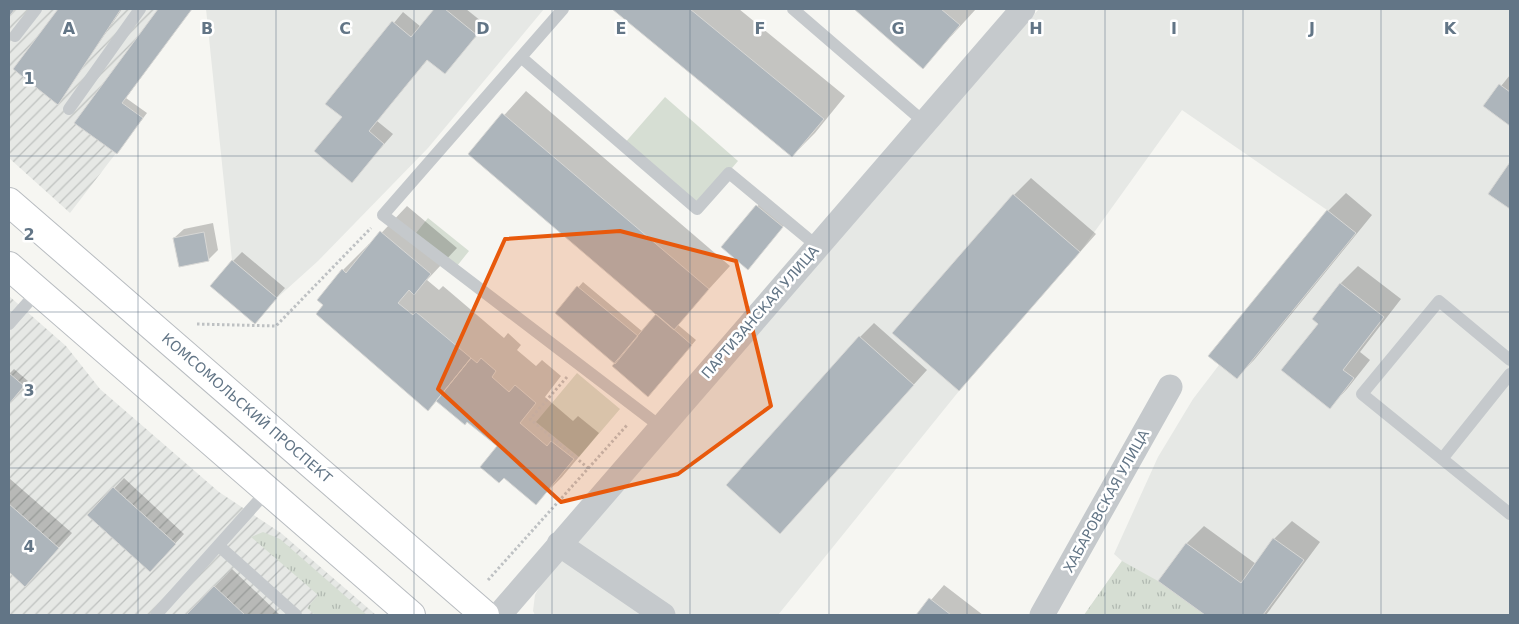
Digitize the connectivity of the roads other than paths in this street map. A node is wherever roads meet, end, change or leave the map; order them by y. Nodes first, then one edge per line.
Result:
1 (36, 9) edge
2 (140, 9) edge
3 (563, 9) edge
4 (793, 9) edge
5 (1023, 9) edge
6 (14, 36) dead end
7 (522, 58) junction
8 (69, 110) dead end
9 (924, 122) junction
10 (9, 202) edge
11 (817, 246) junction
12 (9, 266) edge
13 (38, 291) junction
14 (9, 324) edge
15 (1510, 360) edge
16 (1510, 374) edge
17 (1170, 387) dead end
18 (661, 427) junction
19 (1442, 459) junction
20 (268, 490) junction
21 (1510, 514) edge
22 (559, 544) junction
23 (219, 546) junction
24 (156, 615) edge
25 (296, 615) edge
26 (411, 615) edge
27 (485, 615) edge
28 (499, 615) edge
29 (663, 615) edge
30 (1042, 615) edge

1 - 6 lane
2 - 8 lane
3 - 7 lane
4 - 9 lane
5 - 9 street, ПАРТИЗАНСКАЯ УЛИЦА
7 - 11 lane
7 - 18 lane
9 - 11 street, ПАРТИЗАНСКАЯ УЛИЦА
10 - 27 main road, КОМСОМОЛЬСКИЙ ПРОСПЕКТ
11 - 18 street, ПАРТИЗАНСКАЯ УЛИЦА
12 - 13 main road
13 - 14 lane
13 - 20 main road
15 - 19 lane
16 - 19 lane
17 - 30 street, ХАБАРОВСКАЯ УЛИЦА
18 - 22 street, ПАРТИЗАНСКАЯ УЛИЦА
19 - 21 lane
20 - 23 lane
20 - 26 main road
22 - 28 street, ПАРТИЗАНСКАЯ УЛИЦА
22 - 29 street
23 - 24 lane
23 - 25 lane

